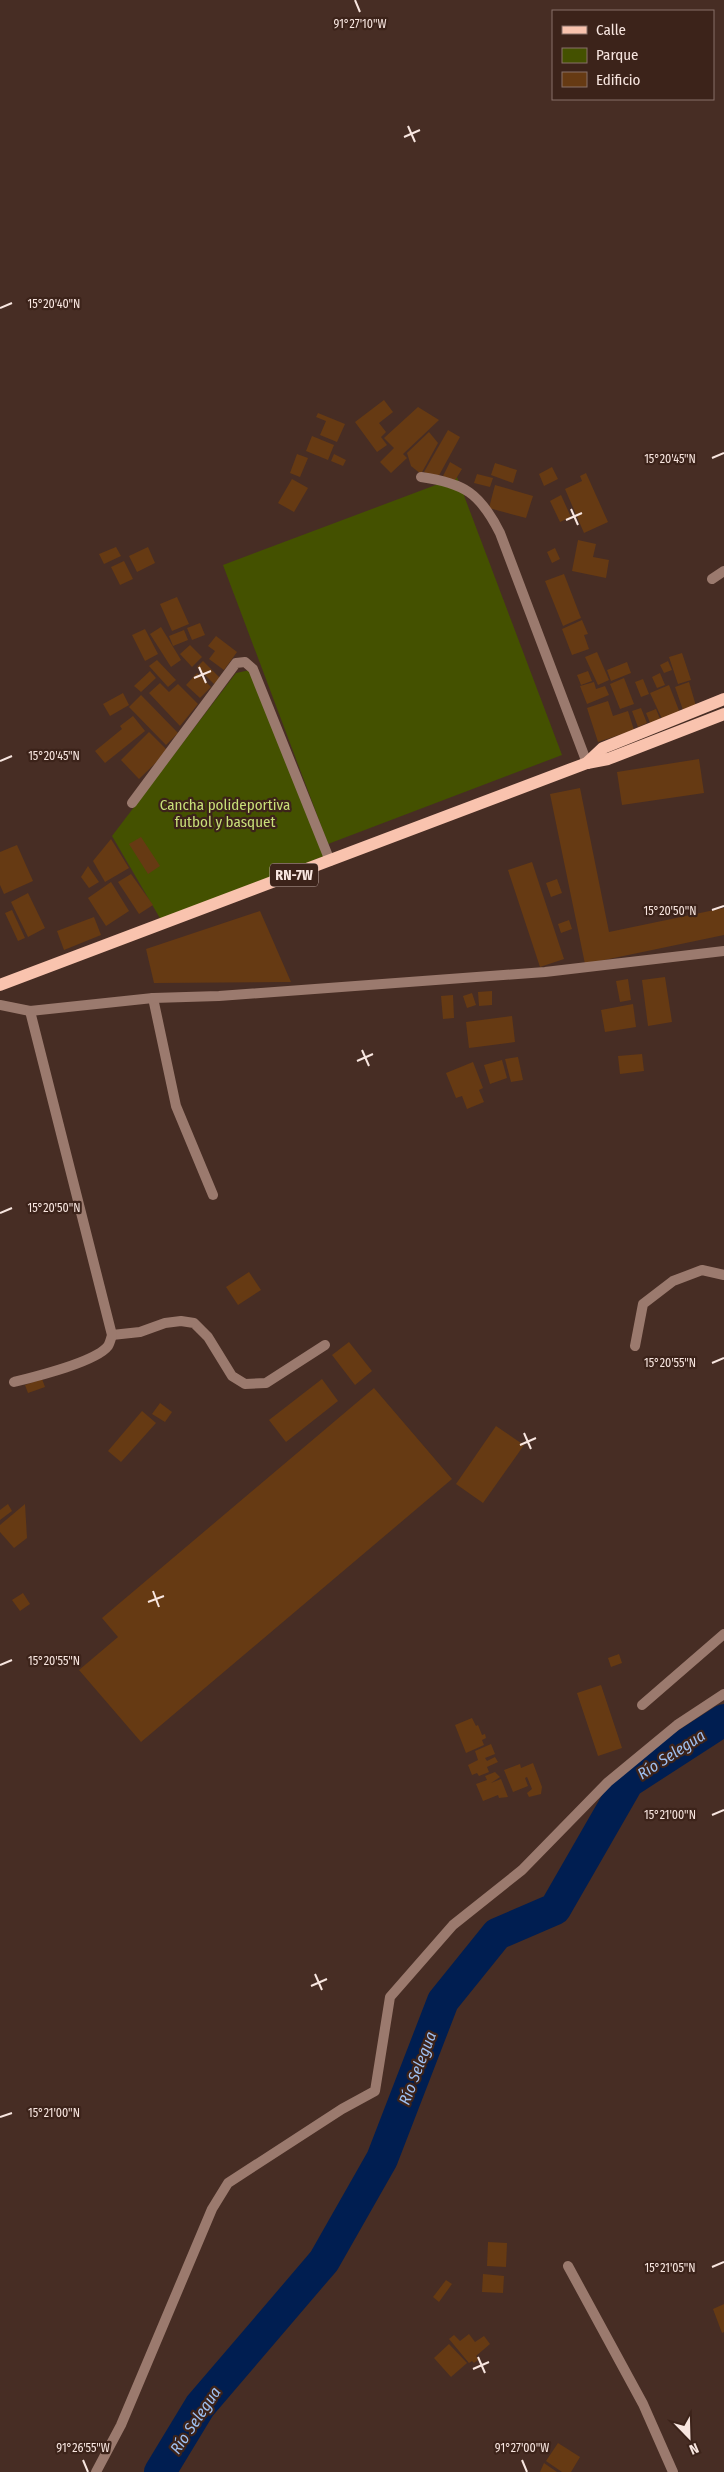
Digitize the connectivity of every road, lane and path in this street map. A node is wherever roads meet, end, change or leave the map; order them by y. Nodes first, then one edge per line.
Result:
1 (421, 477) dead end
2 (724, 571) edge
3 (712, 579) dead end
4 (724, 699) edge
5 (704, 707) junction
6 (724, 714) edge
7 (708, 720) junction
8 (588, 762) junction
9 (132, 803) dead end
10 (330, 861) junction
11 (724, 951) edge
12 (0, 985) edge
13 (152, 998) junction
14 (0, 1005) edge
15 (30, 1011) junction
16 (213, 1195) dead end
17 (724, 1275) edge
18 (112, 1335) junction
19 (325, 1345) dead end
20 (635, 1346) dead end
21 (14, 1382) dead end
22 (724, 1634) edge
23 (724, 1694) edge
24 (642, 1705) dead end
25 (568, 2266) dead end
26 (96, 2472) edge
27 (673, 2472) edge

1 - 8 street
2 - 3 street
4 - 5 main road, RN-7W
5 - 7 main road
5 - 8 main road, RN-7W
6 - 7 main road, RN-7W
7 - 8 main road, RN-7W
8 - 10 main road, RN-7W
9 - 10 street
10 - 12 main road, RN-7W
11 - 13 street
13 - 15 street
13 - 16 street
14 - 15 street
15 - 18 street
17 - 20 street
18 - 19 street
18 - 21 street
22 - 24 street
23 - 26 street
25 - 27 street

